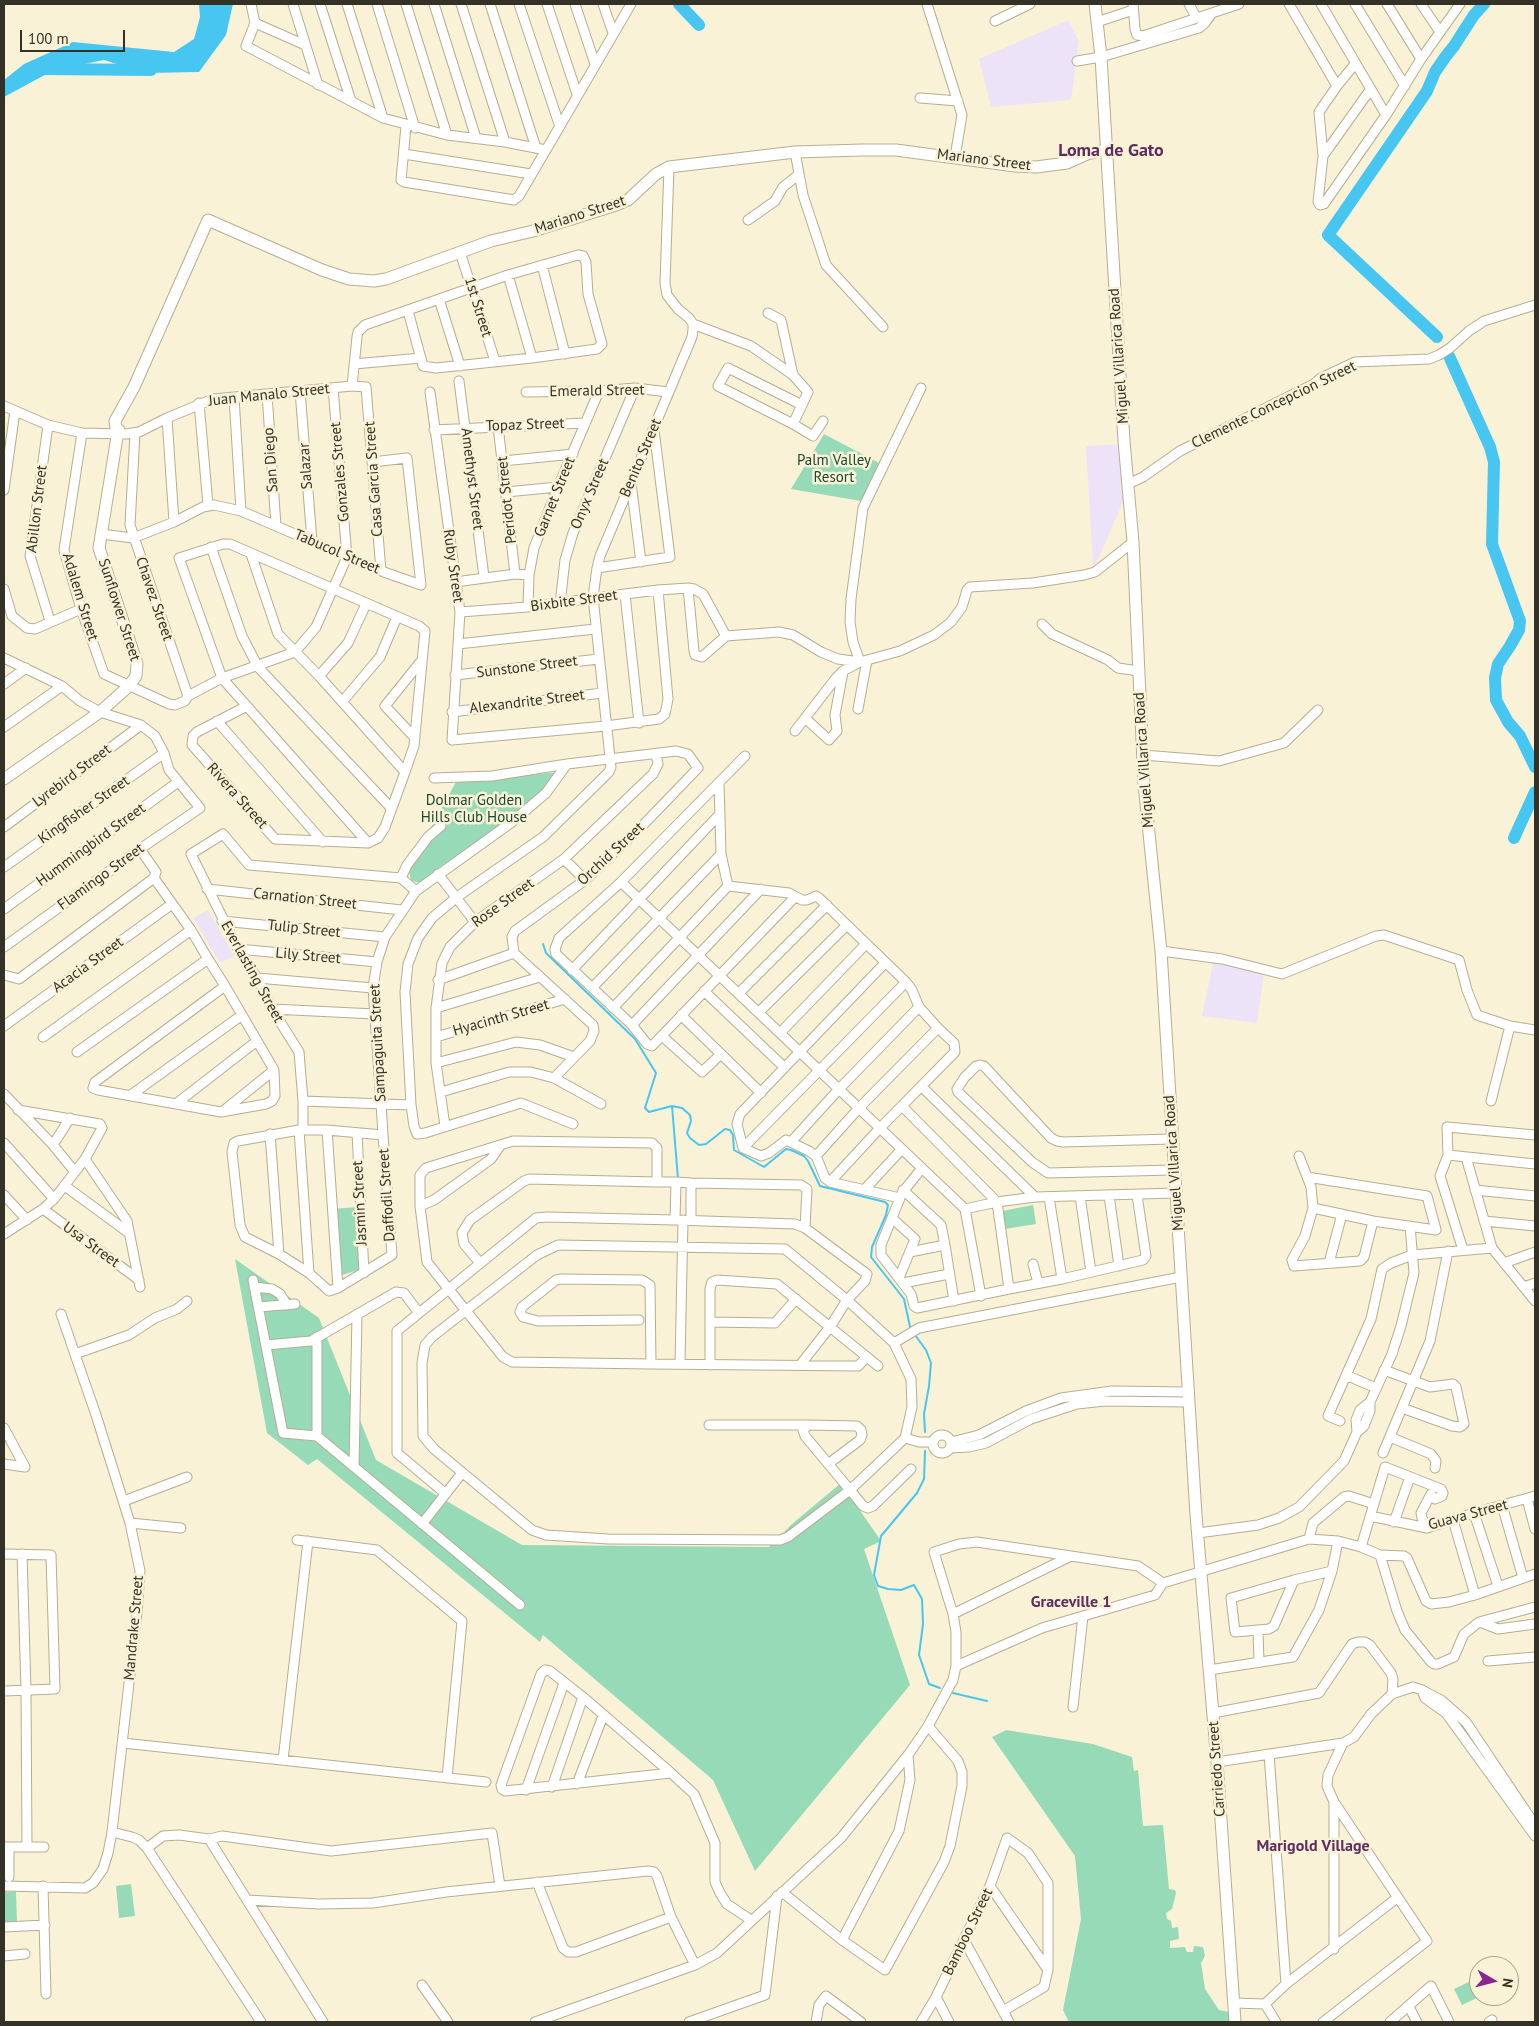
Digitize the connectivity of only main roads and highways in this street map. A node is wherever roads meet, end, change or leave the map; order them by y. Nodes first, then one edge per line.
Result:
1 (1095, 4) edge
2 (1106, 150) junction
3 (208, 220) joint
4 (4, 779) edge
5 (1196, 1515) joint
6 (1235, 2022) edge

1 - 2 main road, Miguel Villarica Road
2 - 3 main road, Mariano Street
2 - 5 main road, Miguel Villarica Road
3 - 4 main road, Sunflower Street
5 - 6 main road, Carriedo Street

